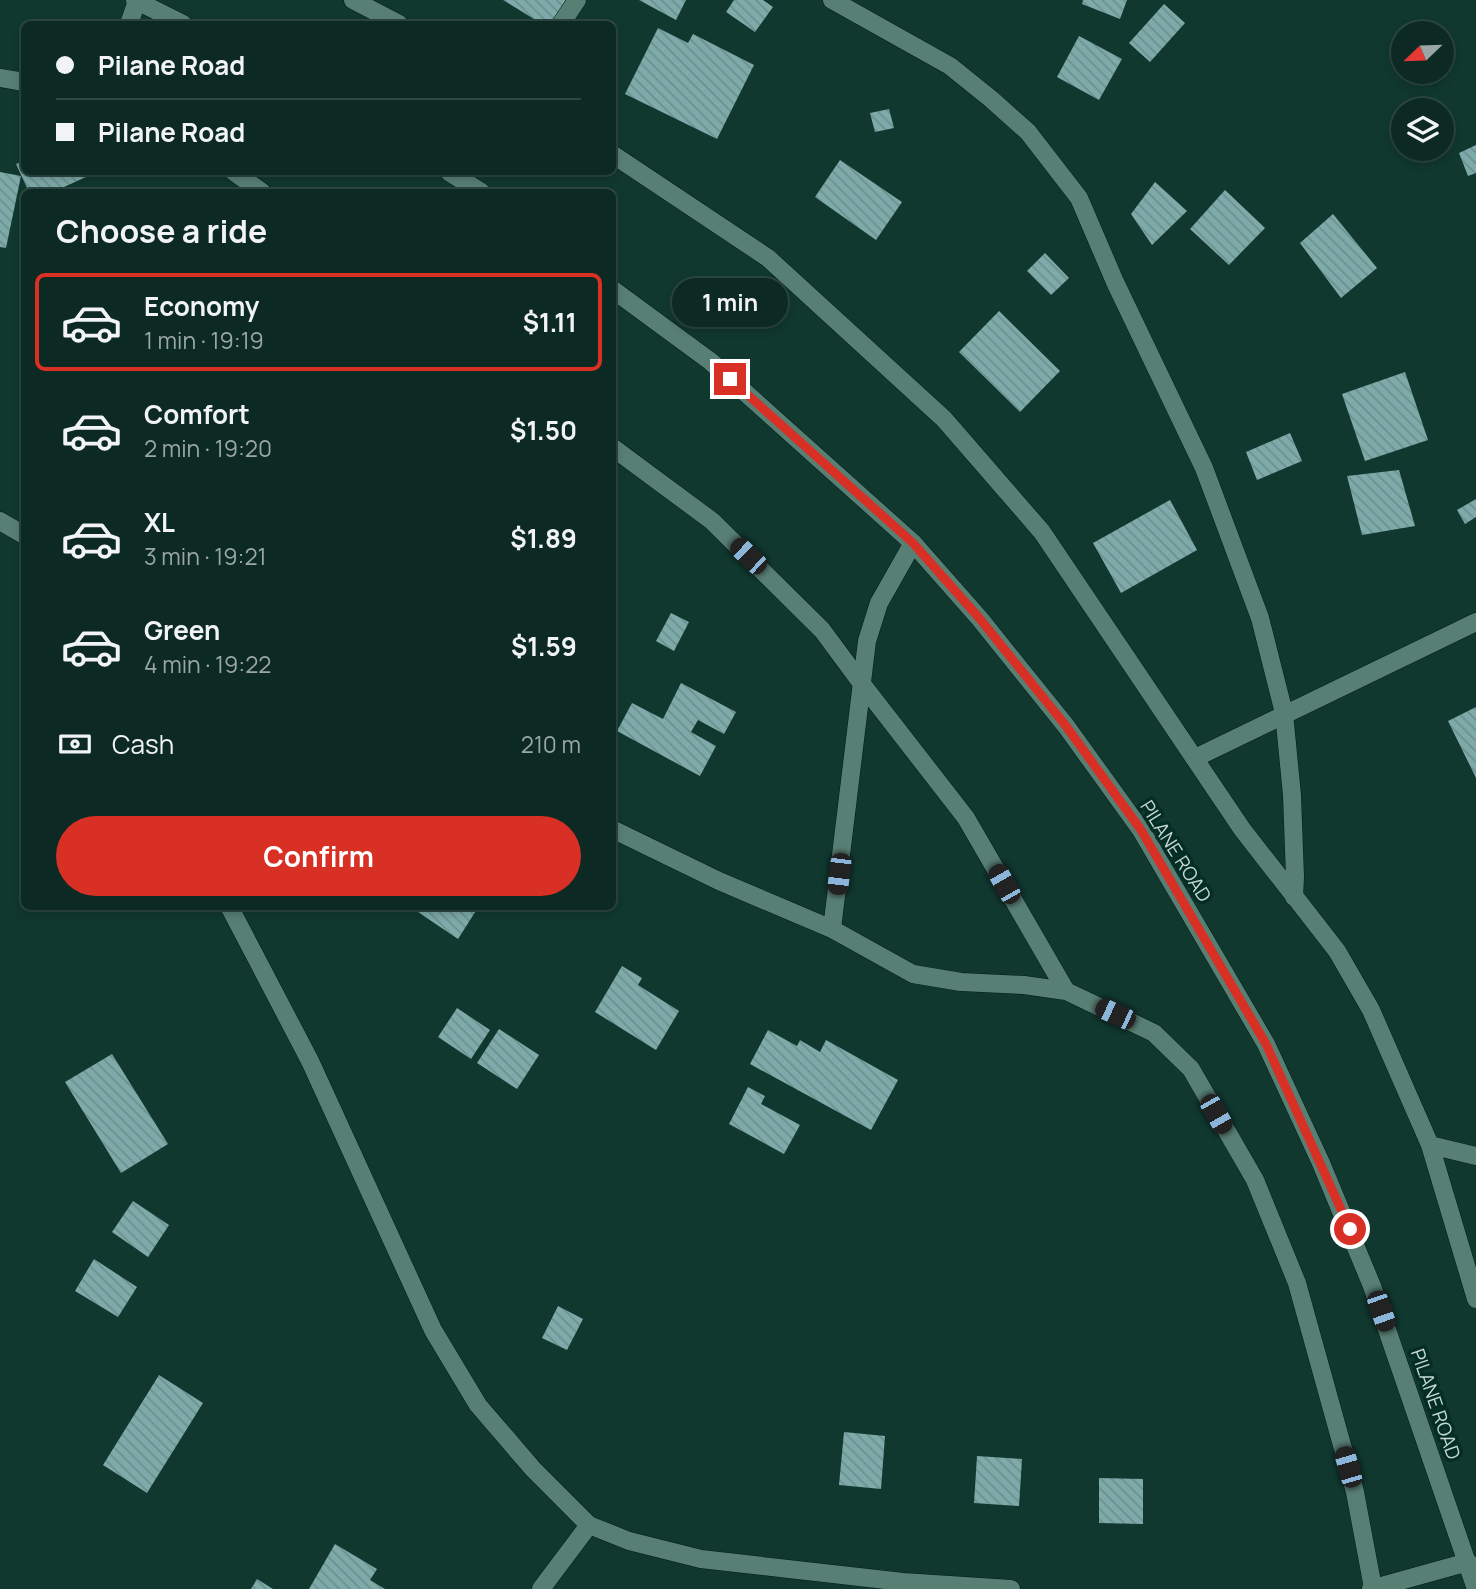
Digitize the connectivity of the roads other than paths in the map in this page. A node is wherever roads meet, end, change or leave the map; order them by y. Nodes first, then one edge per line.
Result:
1 (136, 0) edge
2 (353, 0) edge
3 (577, 0) edge
4 (832, 0) edge
5 (130, 21) edge
6 (177, 21) edge
7 (393, 21) edge
8 (563, 21) edge
9 (0, 78) edge
10 (21, 82) edge
11 (616, 157) edge
12 (238, 175) edge
13 (456, 175) edge
14 (474, 182) edge
15 (258, 189) edge
16 (616, 292) edge
17 (616, 450) edge
18 (0, 521) edge
19 (21, 533) edge
20 (913, 543) junction
21 (1476, 622) edge
22 (862, 684) junction
23 (1284, 713) junction
24 (1195, 758) junction
25 (616, 831) edge
26 (1294, 897) junction
27 (231, 910) edge
28 (832, 929) junction
29 (1066, 991) junction
30 (1430, 1145) junction
31 (1476, 1156) edge
32 (1476, 1299) edge
33 (589, 1525) junction
34 (1468, 1562) junction
35 (541, 1589) edge
36 (1011, 1589) edge
37 (1372, 1589) edge
38 (1476, 1589) edge

1 - 5 street
1 - 6 street
2 - 7 street
3 - 8 street
4 - 23 street
9 - 10 street
11 - 24 street
12 - 15 street
13 - 14 street
16 - 20 street, PILANE ROAD
17 - 22 street
18 - 19 street
20 - 22 street
20 - 34 street, PILANE ROAD
21 - 23 street
22 - 28 street
22 - 29 street
23 - 24 street
23 - 26 street
24 - 26 street
25 - 28 street
26 - 30 street
27 - 33 street
28 - 29 street
29 - 37 street
30 - 31 street
30 - 32 street
33 - 35 street
33 - 36 street
34 - 37 street
34 - 38 street, PILANE ROAD

